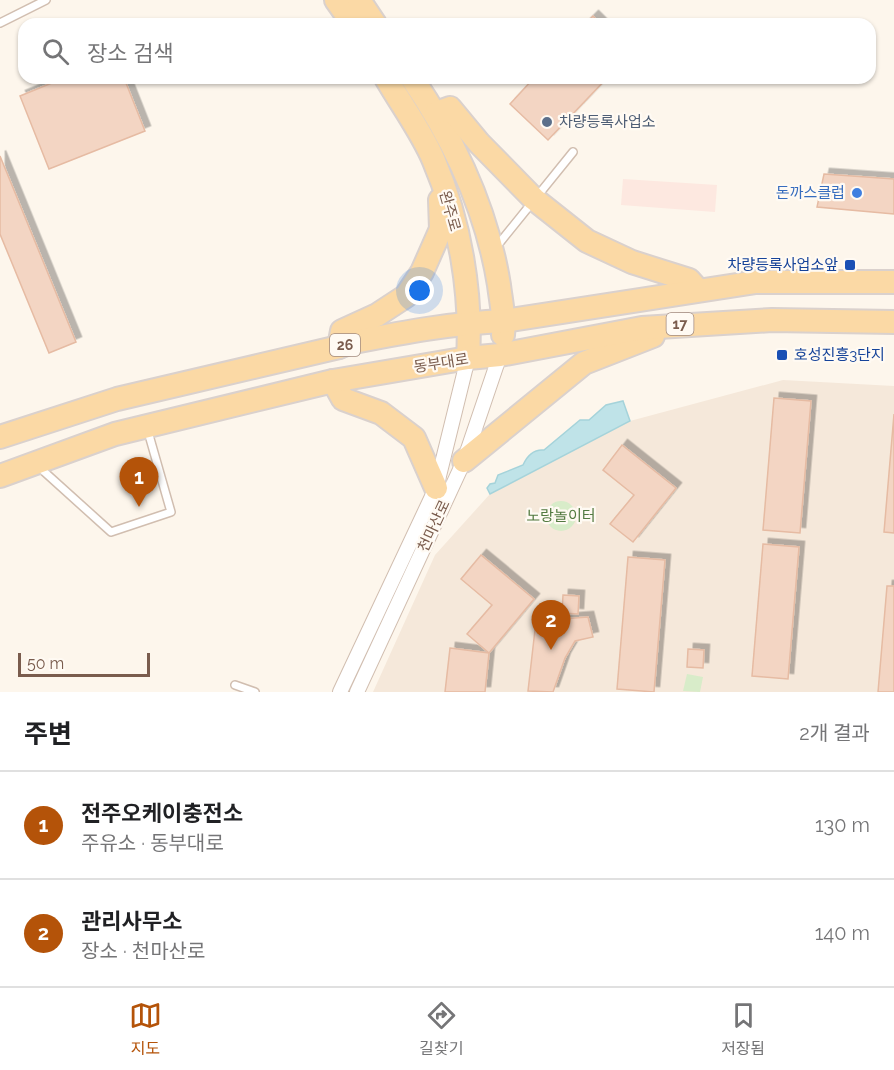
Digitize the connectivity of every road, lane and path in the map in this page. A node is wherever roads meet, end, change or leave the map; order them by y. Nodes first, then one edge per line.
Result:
1 (46, 0) edge
2 (336, 0) edge
3 (359, 0) edge
4 (349, 18) edge
5 (371, 18) edge
6 (0, 23) edge
7 (390, 84) edge
8 (416, 84) edge
9 (436, 113) junction
10 (573, 152) dead end
11 (439, 175) junction
12 (534, 199) junction
13 (493, 250) junction
14 (894, 282) edge
15 (697, 289) junction
16 (504, 321) junction
17 (470, 322) junction
18 (894, 322) edge
19 (686, 324) junction
20 (339, 347) junction
21 (500, 355) junction
22 (468, 358) junction
23 (333, 381) junction
24 (146, 426) junction
25 (0, 437) edge
26 (464, 461) junction
27 (35, 463) junction
28 (0, 476) edge
29 (436, 488) junction
30 (235, 685) dead end
31 (255, 692) edge
32 (340, 692) edge
33 (357, 692) edge

1 - 6 lane
2 - 4 main road
3 - 5 main road
7 - 11 main road, 완주로
8 - 9 main road, 완주로
9 - 12 main road
9 - 13 main road, 완주로
10 - 12 lane
11 - 17 main road, 완주로
11 - 20 main road
12 - 13 lane
12 - 15 main road
13 - 16 main road, 완주로
14 - 15 main road
15 - 16 main road, 26
16 - 17 main road, 26
16 - 21 main road, 완주로
17 - 20 main road, 26
17 - 22 main road, 완주로
18 - 19 main road, 동부대로 / 17
19 - 21 main road, 동부대로 / 17
19 - 26 main road
20 - 25 main road, 26
21 - 22 main road, 동부대로 / 17
21 - 26 street, 천마산로
22 - 23 main road, 동부대로 / 26
22 - 29 street, 천마산로
23 - 24 main road, 동부대로 / 26
23 - 29 main road
24 - 27 main road, 동부대로 / 26
24 - 27 lane
26 - 33 street, 천마산로
27 - 28 main road, 동부대로 / 26
29 - 32 street, 천마산로
30 - 31 lane

